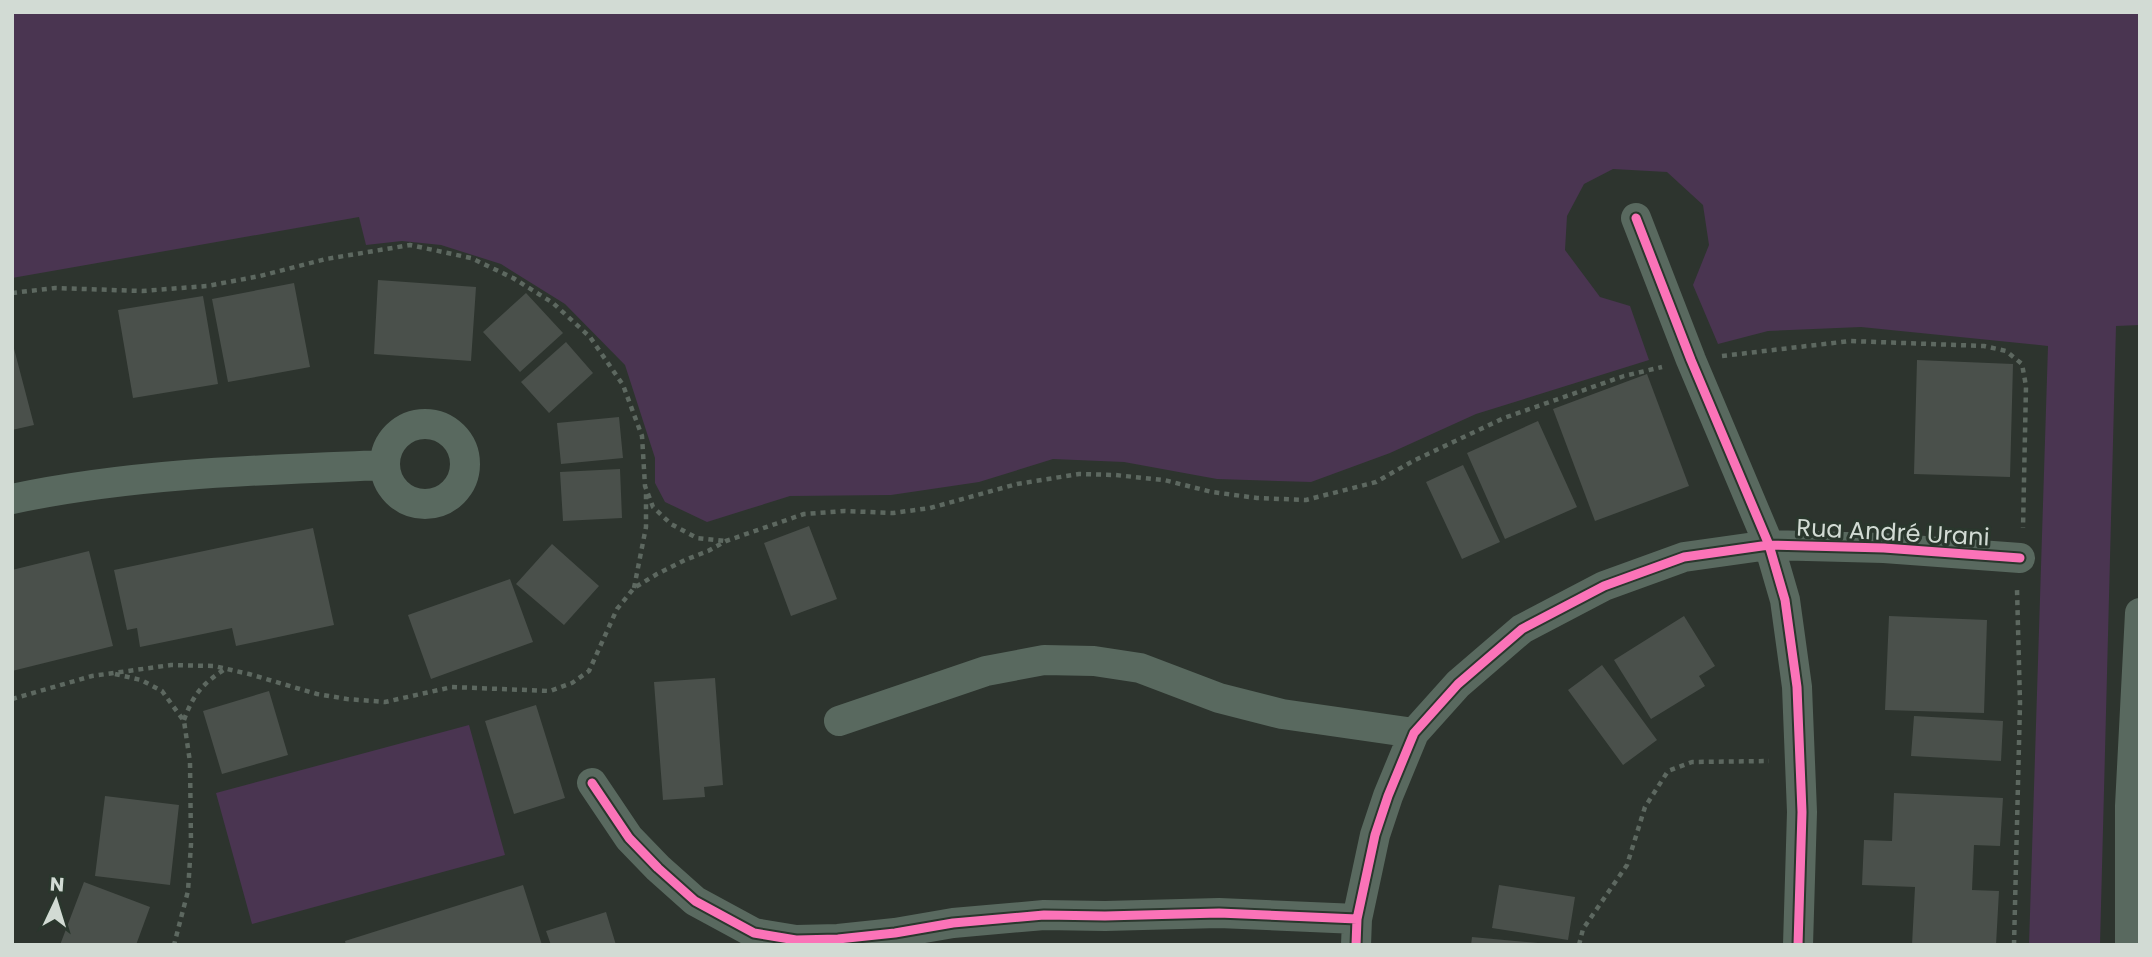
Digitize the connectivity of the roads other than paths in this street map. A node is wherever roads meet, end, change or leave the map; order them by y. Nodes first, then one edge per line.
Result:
1 (1636, 218) dead end
2 (385, 465) dead end
3 (12, 499) edge
4 (1769, 545) junction
5 (2020, 558) road end
6 (2140, 613) edge
7 (839, 721) dead end
8 (1414, 733) junction
9 (592, 783) dead end
10 (2135, 806) edge
11 (1356, 932) edge
12 (1798, 945) edge
13 (2130, 945) edge

1 - 4 street
2 - 3 street
4 - 5 street, Rua André Urani
4 - 8 street, Rua André Urani
4 - 12 street
6 - 10 street
7 - 8 street
8 - 11 street, Rua André Urani
9 - 11 street
10 - 13 street

